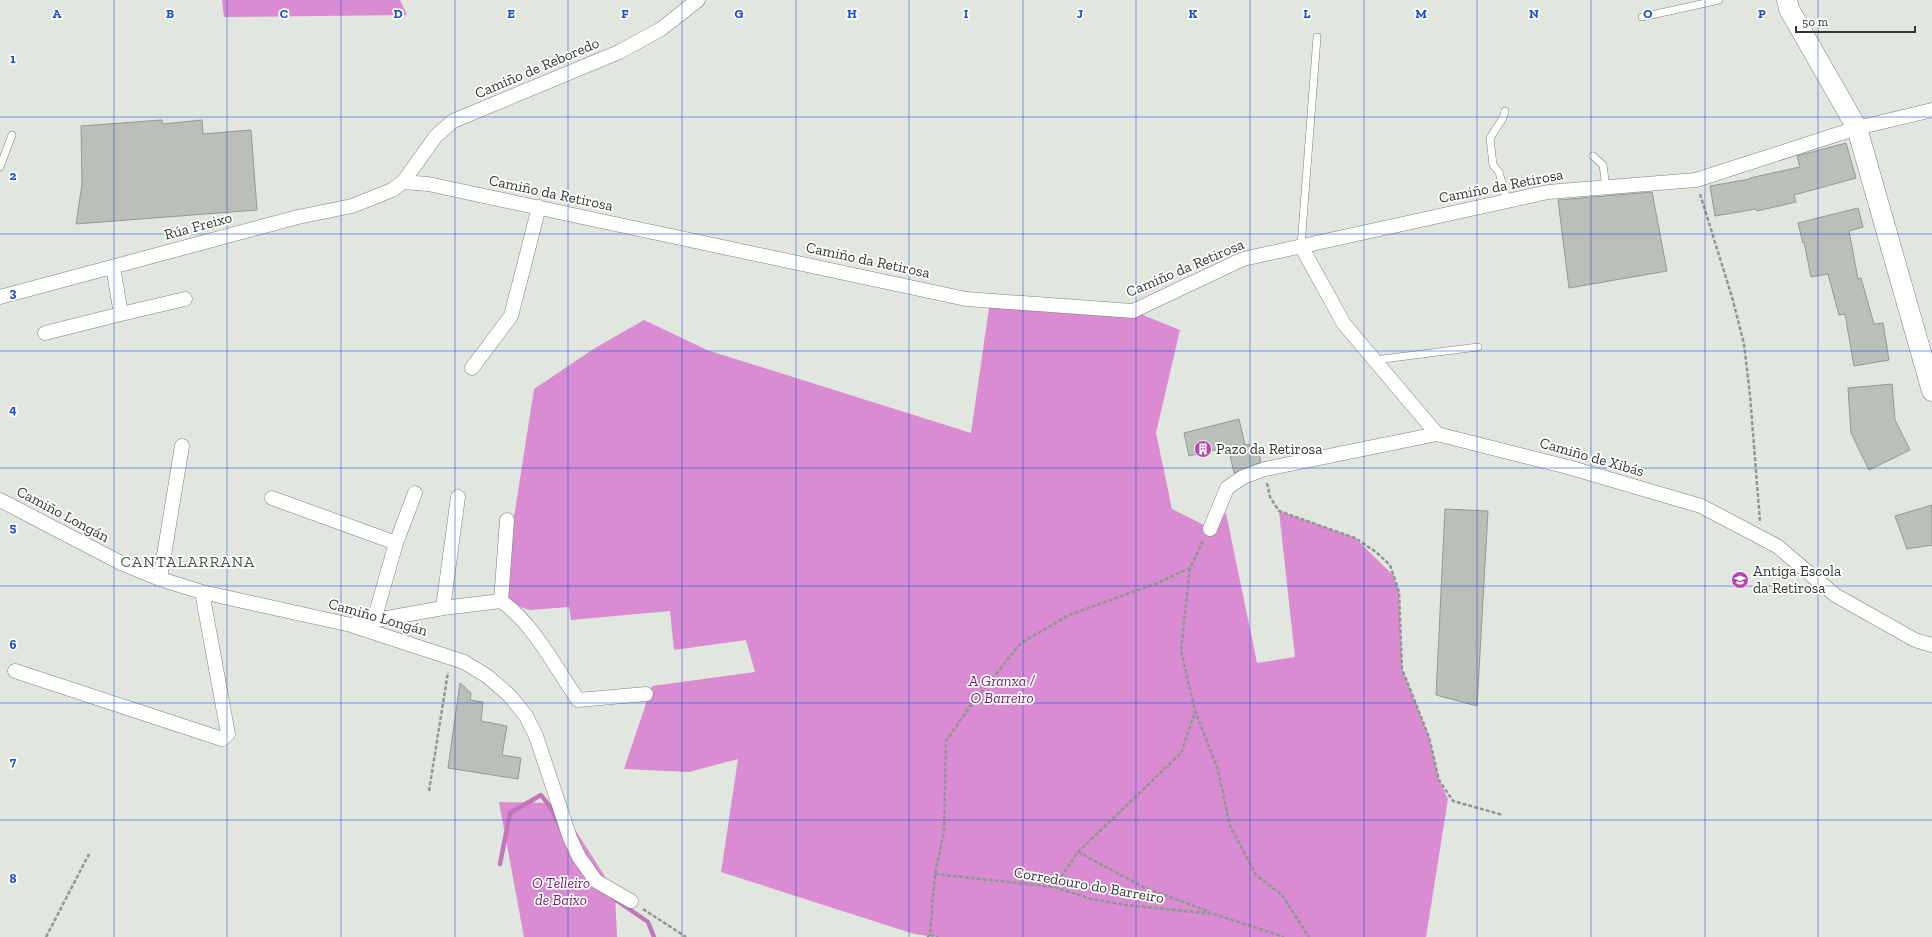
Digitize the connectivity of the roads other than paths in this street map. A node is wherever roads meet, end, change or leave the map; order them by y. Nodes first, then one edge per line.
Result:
1 (698, 0) edge
2 (1719, 0) edge
3 (1787, 0) edge
4 (1642, 17) dead end
5 (1317, 37) dead end
6 (1932, 110) edge
7 (1505, 111) dead end
8 (1857, 128) junction
9 (12, 135) dead end
10 (1593, 156) dead end
11 (0, 167) edge
12 (403, 182) junction
13 (1606, 187) junction
14 (1507, 201) junction
15 (539, 207) junction
16 (1301, 246) junction
17 (113, 267) junction
18 (0, 297) edge
19 (185, 299) dead end
20 (121, 314) junction
21 (45, 333) dead end
22 (1478, 347) dead end
23 (1375, 360) junction
24 (472, 368) dead end
25 (1932, 391) edge
26 (1437, 434) junction
27 (182, 446) dead end
28 (415, 493) dead end
29 (458, 497) dead end
30 (272, 498) dead end
31 (0, 500) edge
32 (507, 520) dead end
33 (1210, 528) road end
34 (396, 543) junction
35 (160, 579) junction
36 (202, 592) junction
37 (501, 601) junction
38 (443, 608) junction
39 (374, 620) junction
40 (351, 625) junction
41 (1932, 645) edge
42 (15, 671) dead end
43 (646, 694) dead end
44 (630, 901) road end

1 - 12 street, Camiño de Reboredo
2 - 4 lane
3 - 8 street
5 - 16 lane
6 - 8 street, Camiño da Retirosa
7 - 14 lane
8 - 13 street, Camiño da Retirosa
8 - 25 street
9 - 11 lane
10 - 13 lane
12 - 15 street, Camiño da Retirosa
12 - 17 street, Rúa Freixo
13 - 14 street, Camiño da Retirosa
14 - 16 street, Camiño da Retirosa
15 - 16 street, Camiño da Retirosa
15 - 24 street
16 - 23 street
17 - 18 street, Rúa Freixo
17 - 20 street
19 - 20 street
20 - 21 street
22 - 23 lane
23 - 26 street
26 - 33 street
26 - 41 street, Camiño de Xibás
27 - 35 street
28 - 34 street
29 - 38 street
30 - 34 street
31 - 35 street, Camiño Longán
32 - 37 street
34 - 39 street
35 - 36 street, Camiño Longán
36 - 40 street, Camiño Longán
36 - 42 street
37 - 38 street
37 - 43 street
38 - 39 street
39 - 40 street
40 - 44 street, Camiño Longán

